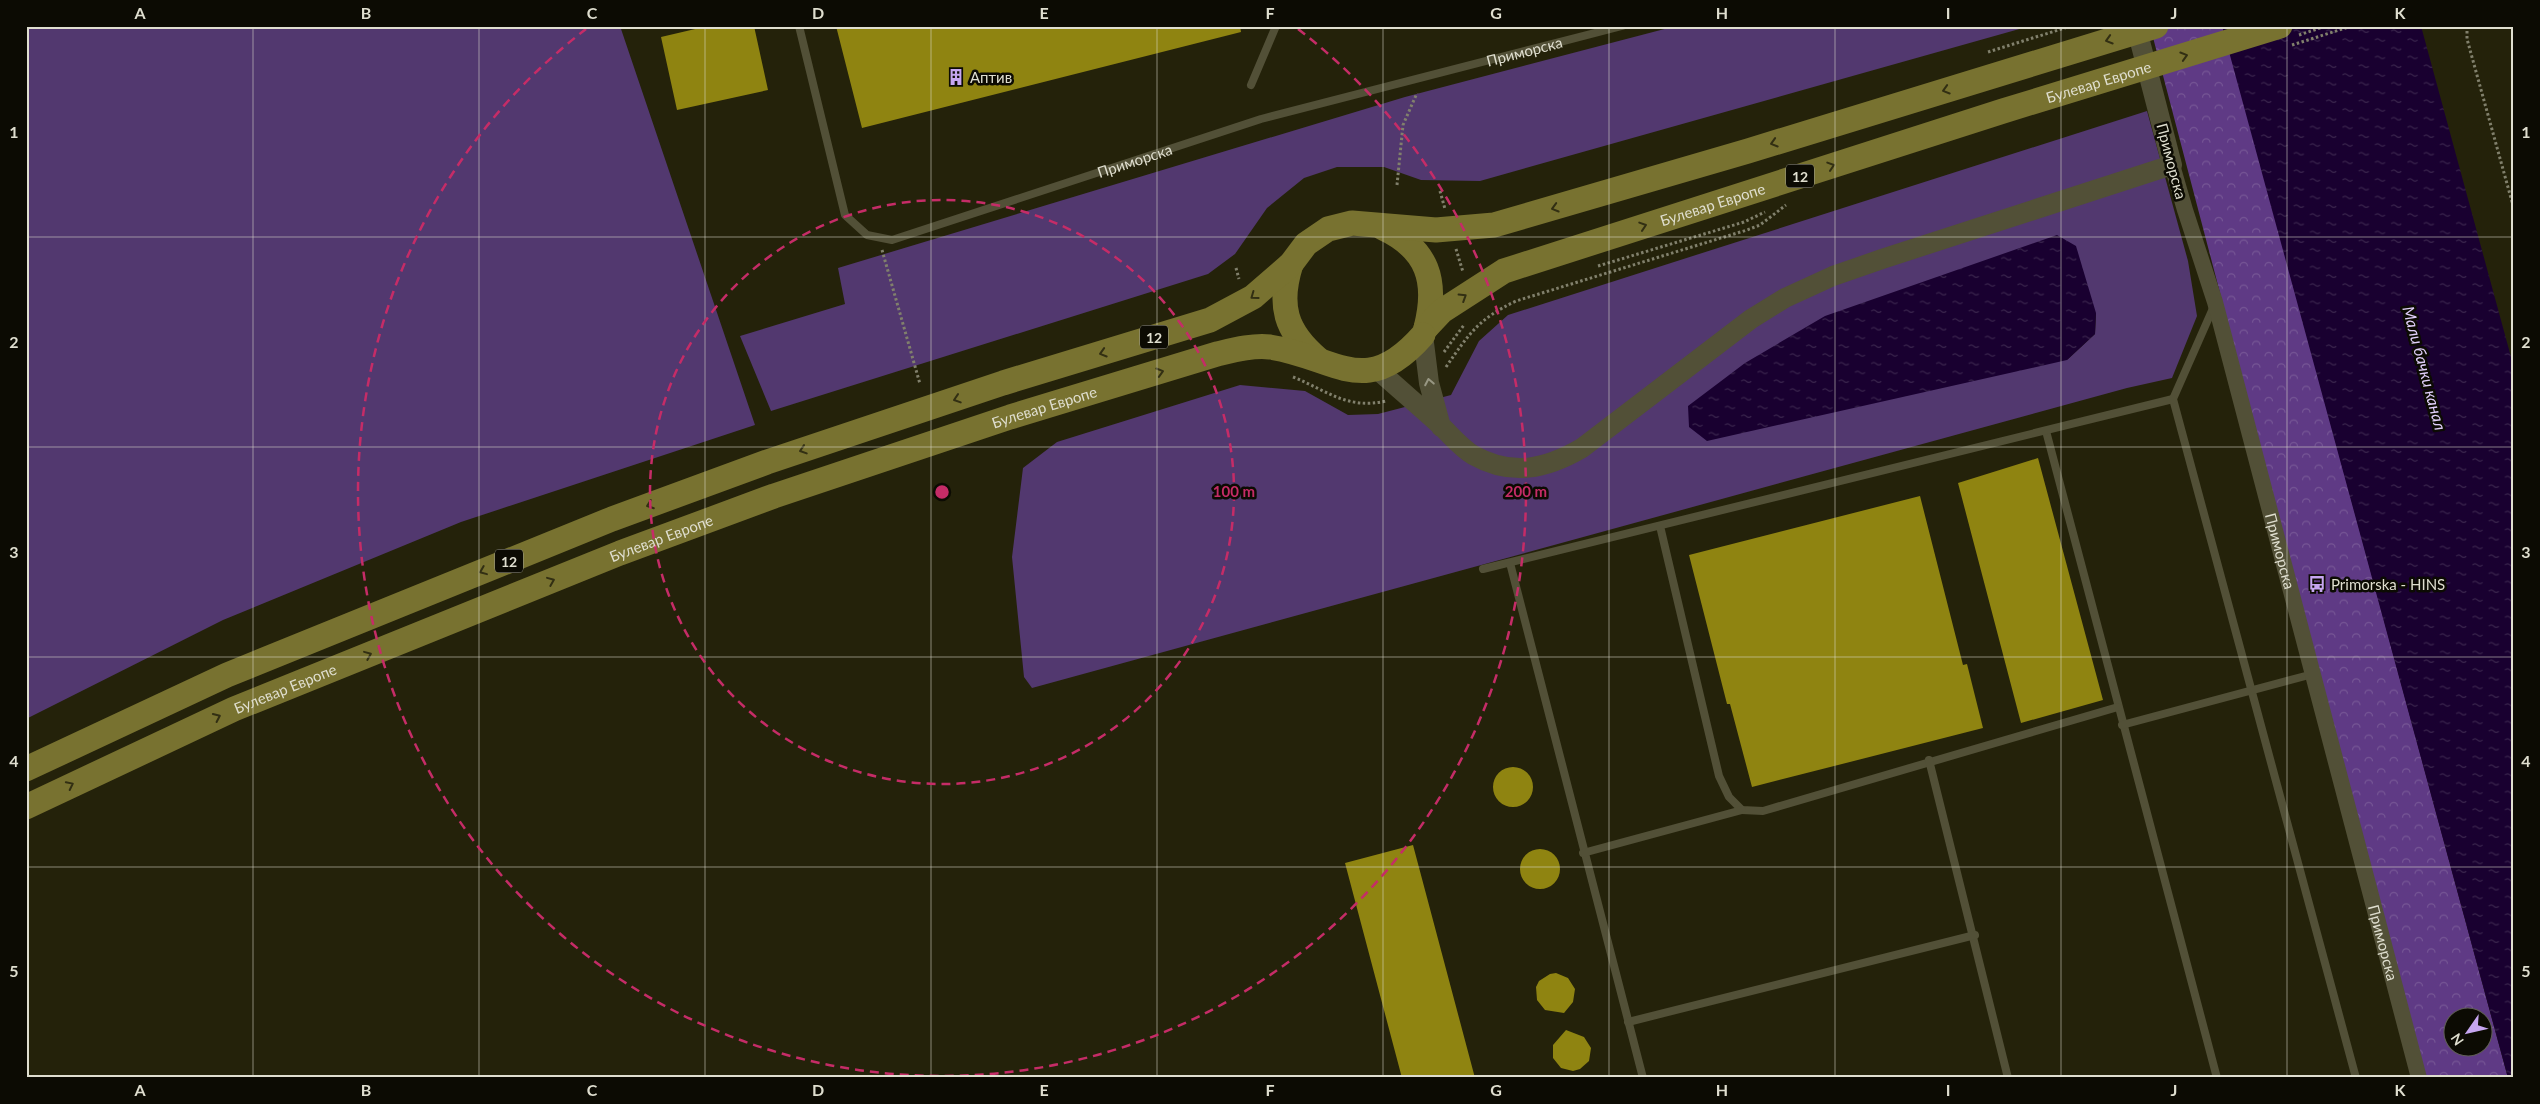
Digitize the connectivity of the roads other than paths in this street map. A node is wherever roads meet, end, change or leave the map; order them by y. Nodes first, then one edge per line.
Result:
1 (799, 26) edge
2 (1276, 26) edge
3 (1622, 26) edge
4 (2136, 26) edge
5 (2156, 26) edge
6 (2280, 26) edge
7 (1251, 86) dead end
8 (2172, 165) junction
9 (1378, 226) junction
10 (1292, 264) junction
11 (2215, 302) junction
12 (1424, 332) junction
13 (1318, 359) junction
14 (1378, 370) junction
15 (2173, 399) junction
16 (1441, 427) junction
17 (2046, 430) junction
18 (1660, 526) junction
19 (1510, 563) junction
20 (1483, 569) dead end
21 (2313, 674) junction
22 (2252, 690) junction
23 (2118, 707) junction
24 (2122, 725) junction
25 (1929, 760) junction
26 (26, 769) edge
27 (26, 807) edge
28 (1742, 810) junction
29 (1583, 853) junction
30 (1974, 936) junction
31 (1628, 1022) junction
32 (1643, 1078) edge
33 (2008, 1078) edge
34 (2218, 1078) edge
35 (2356, 1078) edge
36 (2418, 1078) edge

1 - 3 lane, Приморска
2 - 7 lane
4 - 8 street, Приморска
5 -> 9 main road, Булевар Европе / 12
12 -> 6 main road, Булевар Европе / 12
8 - 11 street, Приморска
8 - 16 street
9 - 10 main road, Булевар Европе / 12
9 - 12 main road, Булевар Европе / 12
10 - 13 main road, Булевар Европе / 12
10 -> 26 main road, Булевар Европе / 12
11 - 15 lane
11 - 21 street, Приморска
12 - 14 main road, Булевар Европе / 12
16 -> 12 street
13 - 14 main road, Булевар Европе / 12
27 -> 13 main road, Булевар Европе / 12
14 - 16 street
15 - 17 lane
15 - 22 lane
17 - 18 lane
17 - 23 lane
18 - 19 lane
18 - 28 lane
19 - 20 lane
19 - 29 lane
21 - 22 lane
21 - 36 street, Приморска
22 - 24 lane
22 - 35 lane
23 - 24 lane
23 - 25 lane
24 - 34 lane
25 - 28 lane
25 - 30 lane
28 - 29 lane
29 - 31 lane
30 - 31 lane
30 - 33 lane
31 - 32 lane

